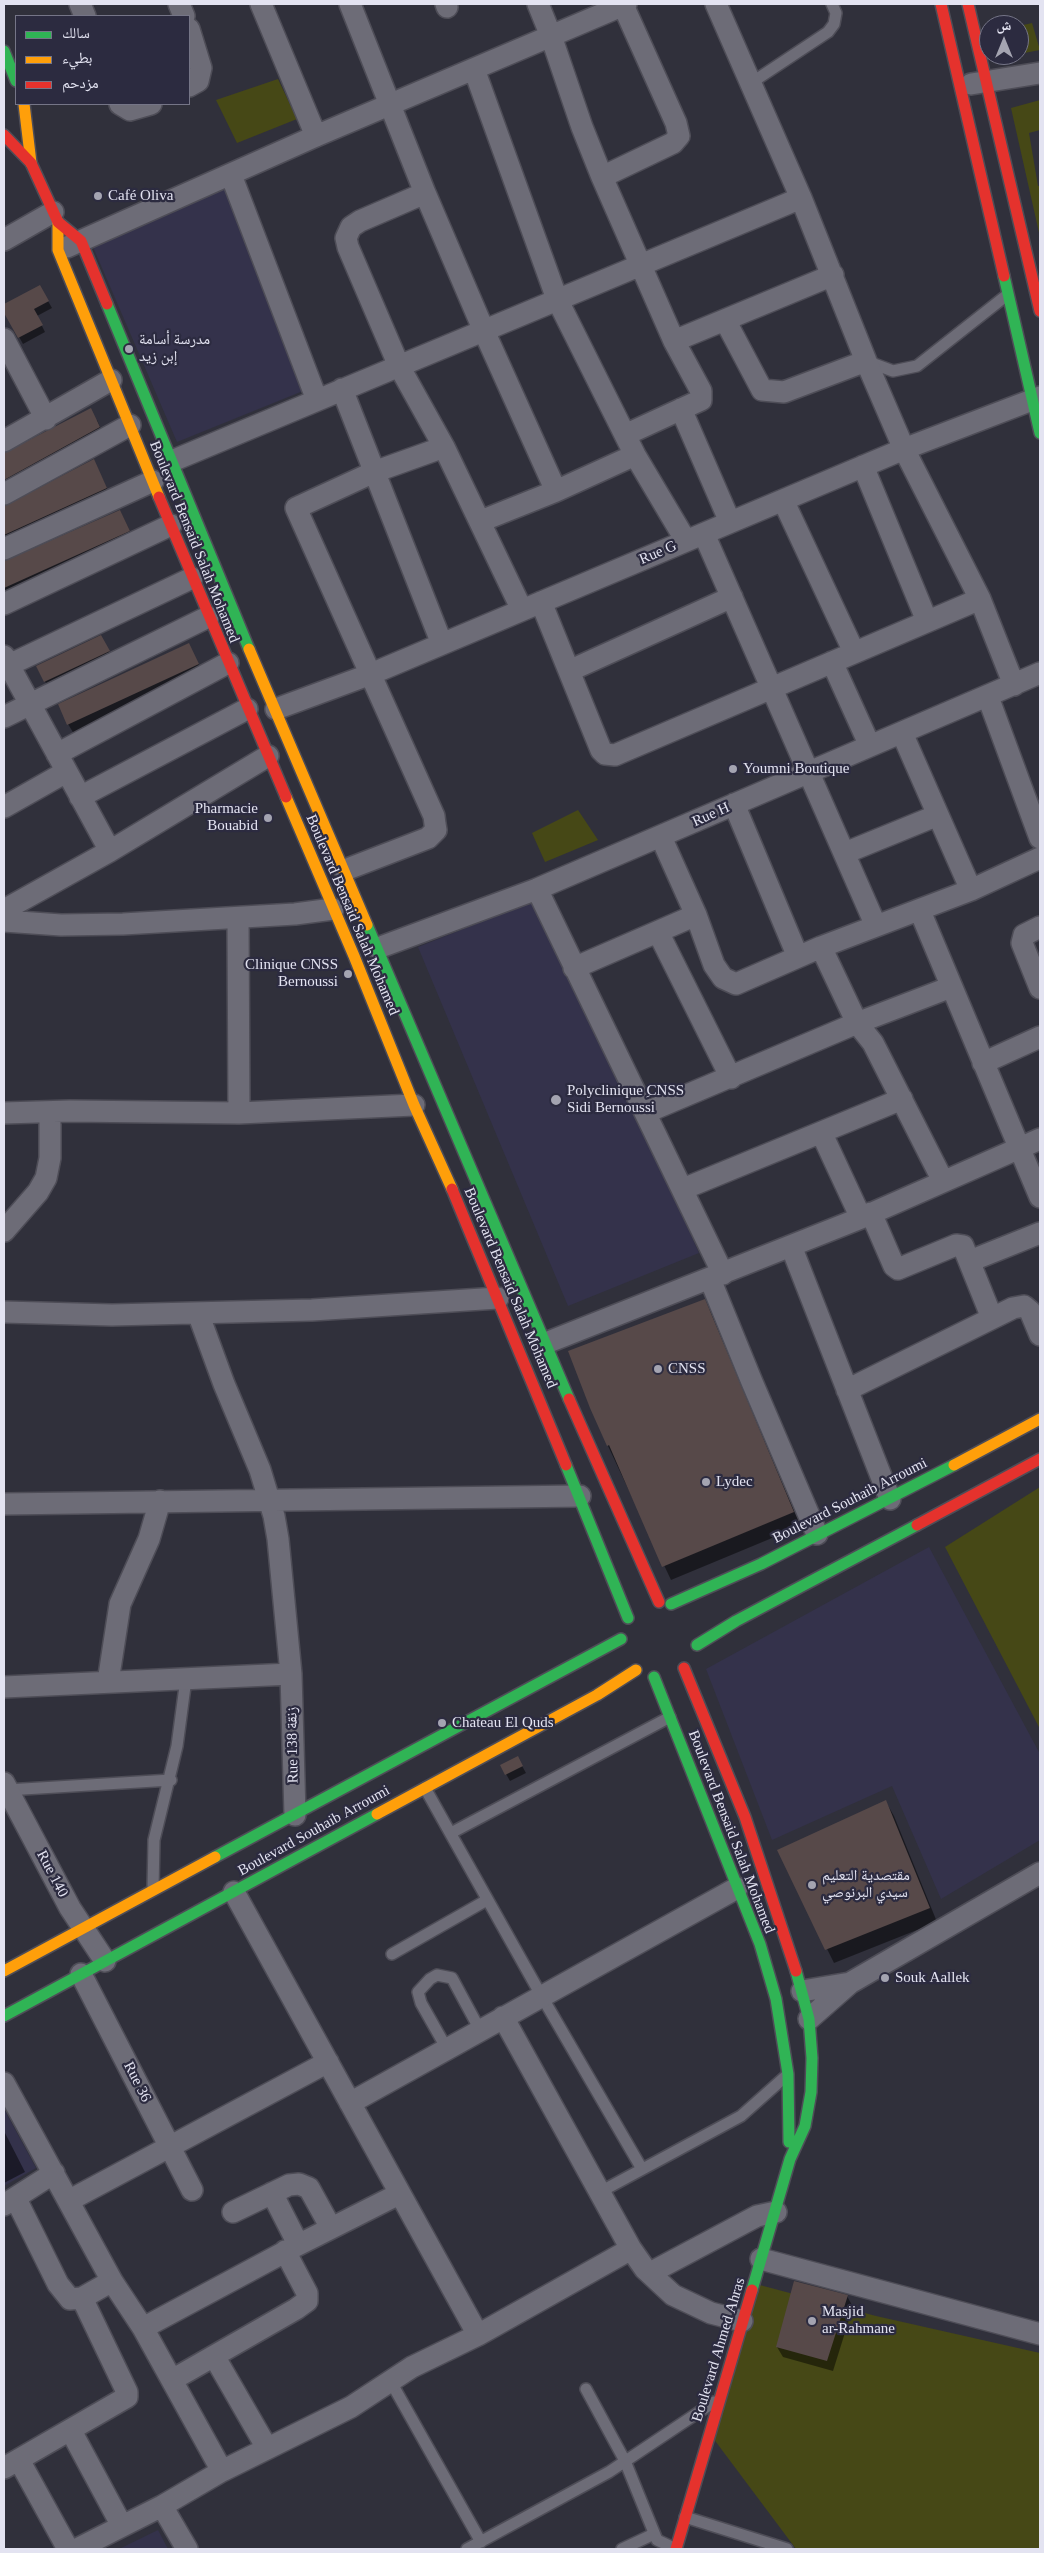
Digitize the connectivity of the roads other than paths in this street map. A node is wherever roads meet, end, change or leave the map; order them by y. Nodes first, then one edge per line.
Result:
1 (261, 4) edge
2 (350, 4) edge
3 (538, 4) edge
4 (624, 4) edge
5 (716, 4) edge
6 (832, 4) edge
7 (941, 4) edge
8 (968, 4) edge
9 (190, 32) edge
10 (552, 36) junction
11 (4, 51) edge
12 (474, 70) junction
13 (1040, 73) edge
14 (15, 78) edge
15 (986, 81) junction
16 (751, 82) junction
17 (190, 85) edge
18 (960, 86) junction
19 (391, 104) junction
20 (24, 105) edge
21 (121, 105) edge
22 (148, 105) edge
23 (4, 135) edge
24 (316, 136) junction
25 (31, 163) junction
26 (231, 175) junction
27 (602, 177) junction
28 (425, 193) junction
29 (801, 198) junction
30 (56, 217) junction
31 (4, 240) edge
32 (81, 241) junction
33 (58, 250) junction
34 (641, 265) junction
35 (833, 275) junction
36 (1008, 293) junction
37 (558, 299) junction
38 (1040, 311) edge
39 (725, 320) junction
40 (484, 331) junction
41 (4, 339) edge
42 (674, 341) junction
43 (866, 361) junction
44 (399, 366) junction
45 (111, 380) junction
46 (342, 390) junction
47 (1036, 399) edge
48 (317, 400) junction
49 (681, 409) junction
50 (46, 419) junction
51 (130, 425) junction
52 (1040, 432) edge
53 (625, 435) junction
54 (4, 441) edge
55 (444, 446) junction
56 (904, 449) junction
57 (636, 455) junction
58 (172, 460) junction
59 (863, 466) junction
60 (374, 472) junction
61 (152, 481) junction
62 (556, 490) junction
63 (4, 494) edge
64 (783, 500) junction
65 (481, 521) junction
66 (730, 522) junction
67 (171, 525) junction
68 (695, 537) junction
69 (4, 549) edge
70 (192, 578) junction
71 (732, 597) junction
72 (980, 599) junction
73 (4, 604) edge
74 (531, 606) junction
75 (208, 617) junction
76 (927, 621) junction
77 (442, 644) junction
78 (854, 652) junction
79 (6, 660) edge
80 (832, 662) junction
81 (228, 663) junction
82 (569, 671) junction
83 (1040, 673) edge
84 (371, 674) junction
85 (1014, 685) junction
86 (771, 687) junction
87 (988, 698) junction
88 (29, 704) junction
89 (247, 708) junction
90 (276, 709) junction
91 (4, 717) edge
92 (902, 733) junction
93 (870, 746) junction
94 (268, 756) junction
95 (62, 763) junction
96 (810, 771) junction
97 (80, 797) junction
98 (734, 804) junction
99 (4, 807) edge
100 (938, 815) junction
101 (661, 837) junction
102 (1040, 838) edge
103 (110, 851) junction
104 (845, 853) junction
105 (1040, 858) edge
106 (345, 870) junction
107 (537, 889) junction
108 (971, 890) junction
109 (333, 909) junction
110 (4, 910) edge
111 (920, 911) junction
112 (696, 915) junction
113 (238, 918) junction
114 (4, 921) edge
115 (876, 926) junction
116 (1040, 927) edge
117 (658, 932) junction
118 (821, 947) junction
119 (378, 948) junction
120 (798, 957) junction
121 (574, 968) junction
122 (951, 987) junction
123 (1040, 988) edge
124 (857, 1023) junction
125 (1040, 1037) edge
126 (983, 1063) junction
127 (731, 1078) junction
128 (902, 1099) junction
129 (414, 1105) junction
130 (50, 1112) junction
131 (647, 1112) junction
132 (239, 1113) junction
133 (4, 1114) edge
134 (822, 1134) junction
135 (1040, 1139) edge
136 (1019, 1148) junction
137 (943, 1181) junction
138 (684, 1189) junction
139 (1040, 1197) edge
140 (866, 1215) junction
141 (4, 1232) edge
142 (1040, 1233) edge
143 (791, 1246) junction
144 (970, 1261) junction
145 (717, 1276) junction
146 (498, 1298) junction
147 (4, 1312) edge
148 (198, 1313) junction
149 (992, 1318) junction
150 (1040, 1335) edge
151 (546, 1343) junction
152 (846, 1390) junction
153 (1040, 1419) edge
154 (1040, 1459) edge
155 (580, 1496) junction
156 (890, 1498) junction
157 (270, 1499) junction
158 (160, 1501) junction
159 (4, 1504) edge
160 (817, 1534) junction
161 (665, 1603) junction
162 (648, 1604) dead end
163 (686, 1613) dead end
164 (696, 1628) dead end
165 (624, 1650) junction
166 (691, 1657) junction
167 (636, 1670) junction
168 (291, 1674) junction
169 (654, 1677) junction
170 (186, 1679) junction
171 (108, 1682) junction
172 (4, 1687) edge
173 (670, 1716) junction
174 (170, 1780) junction
175 (6, 1787) edge
176 (425, 1787) junction
177 (295, 1815) junction
178 (451, 1833) junction
179 (1040, 1874) edge
180 (737, 1888) junction
181 (152, 1889) junction
182 (234, 1892) junction
183 (487, 1900) junction
184 (83, 1928) junction
185 (392, 1954) dead end
186 (105, 1961) junction
187 (4, 1971) edge
188 (81, 1974) junction
189 (850, 1983) junction
190 (789, 1995) junction
191 (541, 1996) junction
192 (4, 2016) edge
193 (503, 2017) junction
194 (795, 2024) junction
195 (480, 2030) junction
196 (447, 2049) junction
197 (328, 2062) junction
198 (788, 2074) junction
199 (4, 2083) edge
200 (350, 2103) junction
201 (170, 2147) junction
202 (790, 2159) junction
203 (642, 2169) junction
204 (54, 2173) junction
205 (192, 2190) dead end
206 (600, 2192) junction
207 (272, 2193) junction
208 (399, 2194) junction
209 (70, 2200) junction
210 (10, 2202) edge
211 (233, 2212) dead end
212 (776, 2212) junction
213 (331, 2228) junction
214 (292, 2248) junction
215 (631, 2249) junction
216 (762, 2259) junction
217 (650, 2274) junction
218 (112, 2281) junction
219 (82, 2298) junction
220 (742, 2321) junction
221 (143, 2328) junction
222 (1040, 2334) edge
223 (478, 2335) junction
224 (214, 2356) junction
225 (172, 2380) junction
226 (391, 2382) junction
227 (586, 2389) dead end
228 (719, 2399) junction
229 (71, 2431) junction
230 (267, 2448) junction
231 (625, 2460) junction
232 (11, 2464) edge
233 (222, 2471) junction
234 (162, 2506) junction
235 (685, 2517) junction
236 (122, 2526) junction
237 (654, 2534) junction
238 (481, 2542) junction
239 (68, 2549) edge
240 (77, 2549) edge
241 (187, 2549) edge
242 (466, 2549) edge
243 (622, 2549) edge
244 (676, 2549) edge
245 (788, 2549) edge

1 - 24 street
2 - 19 street
3 - 10 street
4 - 10 street
4 - 27 street
5 - 16 street
6 - 16 lane
7 - 18 street
8 - 15 street
9 - 17 street
10 - 12 street
10 - 27 street
11 - 14 street
12 - 19 street
12 - 37 street
13 - 15 street
15 - 18 street
15 - 38 street
16 - 29 street
18 - 36 street
19 - 24 street
19 - 28 street
20 - 25 street
21 - 22 street
23 - 25 street, Boulevard Bensaid Salah Mohamed
24 - 26 street
25 - 30 street, Boulevard Bensaid Salah Mohamed
26 - 32 street
26 - 48 street
27 - 34 street
28 - 40 street
28 - 44 street
29 - 34 street
29 - 35 street
30 - 31 street
30 - 32 street, Boulevard Bensaid Salah Mohamed
30 - 33 street, Boulevard Bensaid Salah Mohamed
32 - 33 street
32 - 58 street, Boulevard Bensaid Salah Mohamed
33 - 45 street, Boulevard Bensaid Salah Mohamed
34 - 37 street
34 - 42 street
35 - 39 street
35 - 43 street
36 - 43 lane
36 - 47 street
37 - 40 street
37 - 53 street
39 - 42 street
39 - 43 street
40 - 44 street
40 - 62 street
41 - 50 street
42 - 49 street
43 - 56 street
44 - 46 street
44 - 55 street
45 - 50 street
45 - 51 street, Boulevard Bensaid Salah Mohamed
46 - 48 street
46 - 60 street
47 - 52 street
47 - 56 street, Rue G
48 - 58 street
49 - 53 street
49 - 66 street
50 - 54 street
51 - 61 street, Boulevard Bensaid Salah Mohamed
51 - 63 street
53 - 57 street
55 - 60 street
55 - 65 street
56 - 59 street, Rue G
56 - 72 street
57 - 62 street
57 - 68 street
58 - 90 street, Boulevard Bensaid Salah Mohamed
59 - 64 street, Rue G
59 - 76 street
60 - 77 street
60 - 84 street
61 - 67 street, Boulevard Bensaid Salah Mohamed
61 - 69 street
62 - 65 street
64 - 66 street, Rue G
64 - 78 street
65 - 74 street
66 - 68 street, Rue G
67 - 70 street, Boulevard Bensaid Salah Mohamed
67 - 73 street
68 - 71 street
68 - 74 street, Rue G
70 - 75 street, Boulevard Bensaid Salah Mohamed
70 - 79 street
71 - 82 street
71 - 86 street
72 - 76 street
72 - 85 street
74 - 77 street, Rue G
74 - 82 street
75 - 81 street, Boulevard Bensaid Salah Mohamed
75 - 88 street
76 - 78 street
77 - 84 street, Rue G
78 - 80 street
79 - 88 street
80 - 86 street
80 - 93 street
81 - 89 street, Boulevard Bensaid Salah Mohamed
81 - 95 street
82 - 86 street
83 - 85 street, Rue H
84 - 90 street, Rue G
84 - 106 street
85 - 87 street, Rue H
86 - 96 street
87 - 92 street, Rue H
87 - 102 street
88 - 91 street
88 - 95 street
89 - 94 street, Boulevard Bensaid Salah Mohamed
89 - 97 street
90 - 106 street, Boulevard Bensaid Salah Mohamed
92 - 93 street, Rue H
92 - 100 street
93 - 96 street, Rue H
94 - 103 street
94 - 109 street, Boulevard Bensaid Salah Mohamed
95 - 97 street
95 - 99 street
96 - 98 street, Rue H
96 - 104 street
97 - 103 street
98 - 101 street, Rue H
98 - 120 street
100 - 104 street
100 - 108 street
101 - 107 street, Rue H
101 - 112 street
103 - 110 street
104 - 115 street
105 - 108 street
106 - 119 street, Boulevard Bensaid Salah Mohamed
107 - 119 street, Rue H
107 - 121 street
108 - 111 street
109 - 113 street
109 - 129 street, Boulevard Bensaid Salah Mohamed
111 - 115 street
111 - 122 street
112 - 117 street
112 - 120 street
113 - 114 street
113 - 132 street
115 - 118 street
116 - 123 street
117 - 121 street
117 - 127 street
118 - 120 street
118 - 124 street
119 - 151 street, Boulevard Bensaid Salah Mohamed
121 - 131 street
122 - 124 street
122 - 126 street
124 - 127 street
124 - 128 street
125 - 126 street
126 - 136 street
127 - 131 street
128 - 134 street
128 - 137 street
129 - 132 street
129 - 146 street, Boulevard Bensaid Salah Mohamed
130 - 132 street
130 - 133 street
130 - 141 street
131 - 138 street
134 - 138 street
134 - 140 street
135 - 136 street
136 - 137 street
136 - 139 street
137 - 140 street
138 - 145 street
140 - 143 street
140 - 144 street
142 - 144 street
143 - 145 street
143 - 152 street
144 - 149 street
145 - 151 street
145 - 160 street
146 - 148 street
146 - 155 street, Boulevard Bensaid Salah Mohamed
147 - 148 street
148 - 157 street, Rue 138 زنقة
149 - 150 street
149 - 152 street
151 - 161 street, Boulevard Bensaid Salah Mohamed
152 - 156 street
153 - 156 street, Boulevard Souhaib Arroumi
154 - 166 street
155 - 157 street
155 - 165 street, Boulevard Bensaid Salah Mohamed
156 - 160 street, Boulevard Souhaib Arroumi
157 - 158 street
157 - 168 street, Rue 138 زنقة
158 - 159 street
158 - 171 street
160 - 161 street, Boulevard Souhaib Arroumi
161 - 162 street, Boulevard Souhaib Arroumi
161 - 163 street
164 - 166 street, Boulevard Bensaid Salah Mohamed
165 - 167 street
165 - 177 street, Boulevard Souhaib Arroumi
166 - 169 street
166 - 190 street, Boulevard Bensaid Salah Mohamed
167 - 169 street
167 - 176 street, Boulevard Souhaib Arroumi
168 - 170 street
168 - 177 street, Rue 138 زنقة
169 - 173 street, Boulevard Bensaid Salah Mohamed
170 - 171 street
170 - 174 lane
171 - 172 street
173 - 178 lane
173 - 180 street, Boulevard Bensaid Salah Mohamed
174 - 175 lane
174 - 181 lane
175 - 184 street, Rue 140
176 - 178 lane
176 - 182 street, Boulevard Souhaib Arroumi
177 - 181 street, Boulevard Souhaib Arroumi
178 - 183 lane
179 - 189 street
180 - 190 street, Boulevard Bensaid Salah Mohamed
180 - 191 street
181 - 184 street, Boulevard Souhaib Arroumi
182 - 186 street, Boulevard Souhaib Arroumi
182 - 197 street
183 - 185 lane
183 - 191 lane
184 - 186 street, Rue 140
184 - 187 street, Boulevard Souhaib Arroumi
186 - 188 street, Boulevard Souhaib Arroumi
188 - 192 street, Boulevard Souhaib Arroumi
188 - 201 street, Rue 36
189 - 190 street
189 - 194 street
190 - 194 street, Boulevard Ahmed Ahras
190 - 194 street, Boulevard Ahmed Ahras
191 - 193 street
191 - 203 lane
193 - 195 street
193 - 206 street
194 - 198 street, Boulevard Ahmed Ahras
194 - 202 street, Boulevard Ahmed Ahras
195 - 196 street
195 - 196 lane
196 - 200 street
197 - 200 street
197 - 201 street
198 - 202 street, Boulevard Ahmed Ahras
198 - 203 lane
199 - 204 street
200 - 208 street
201 - 205 street, Rue 36
201 - 209 street
202 - 212 street, Boulevard Ahmed Ahras
203 - 206 lane
204 - 209 street
204 - 210 street
206 - 215 street
207 - 211 street
207 - 213 street
207 - 214 street
208 - 213 street
208 - 223 street
209 - 218 street
210 - 219 street
212 - 216 street, Boulevard Ahmed Ahras
212 - 217 street
213 - 214 street
214 - 221 street
214 - 224 street
215 - 217 street
215 - 223 street
216 - 220 street, Boulevard Ahmed Ahras
216 - 222 street
217 - 220 street
218 - 219 street
218 - 221 street
219 - 229 street
220 - 228 street, Boulevard Ahmed Ahras
221 - 225 street
223 - 226 street
224 - 225 street
224 - 230 street
225 - 233 street
226 - 230 street
226 - 238 lane
227 - 231 lane
228 - 231 lane
228 - 235 street, Boulevard Ahmed Ahras
229 - 232 street
229 - 236 street
230 - 233 street
231 - 237 lane
231 - 238 lane
232 - 239 street
233 - 234 street
234 - 236 street
234 - 241 street
235 - 244 street, Boulevard Ahmed Ahras
235 - 245 lane
236 - 240 street
237 - 243 lane
237 - 244 lane
238 - 242 lane

